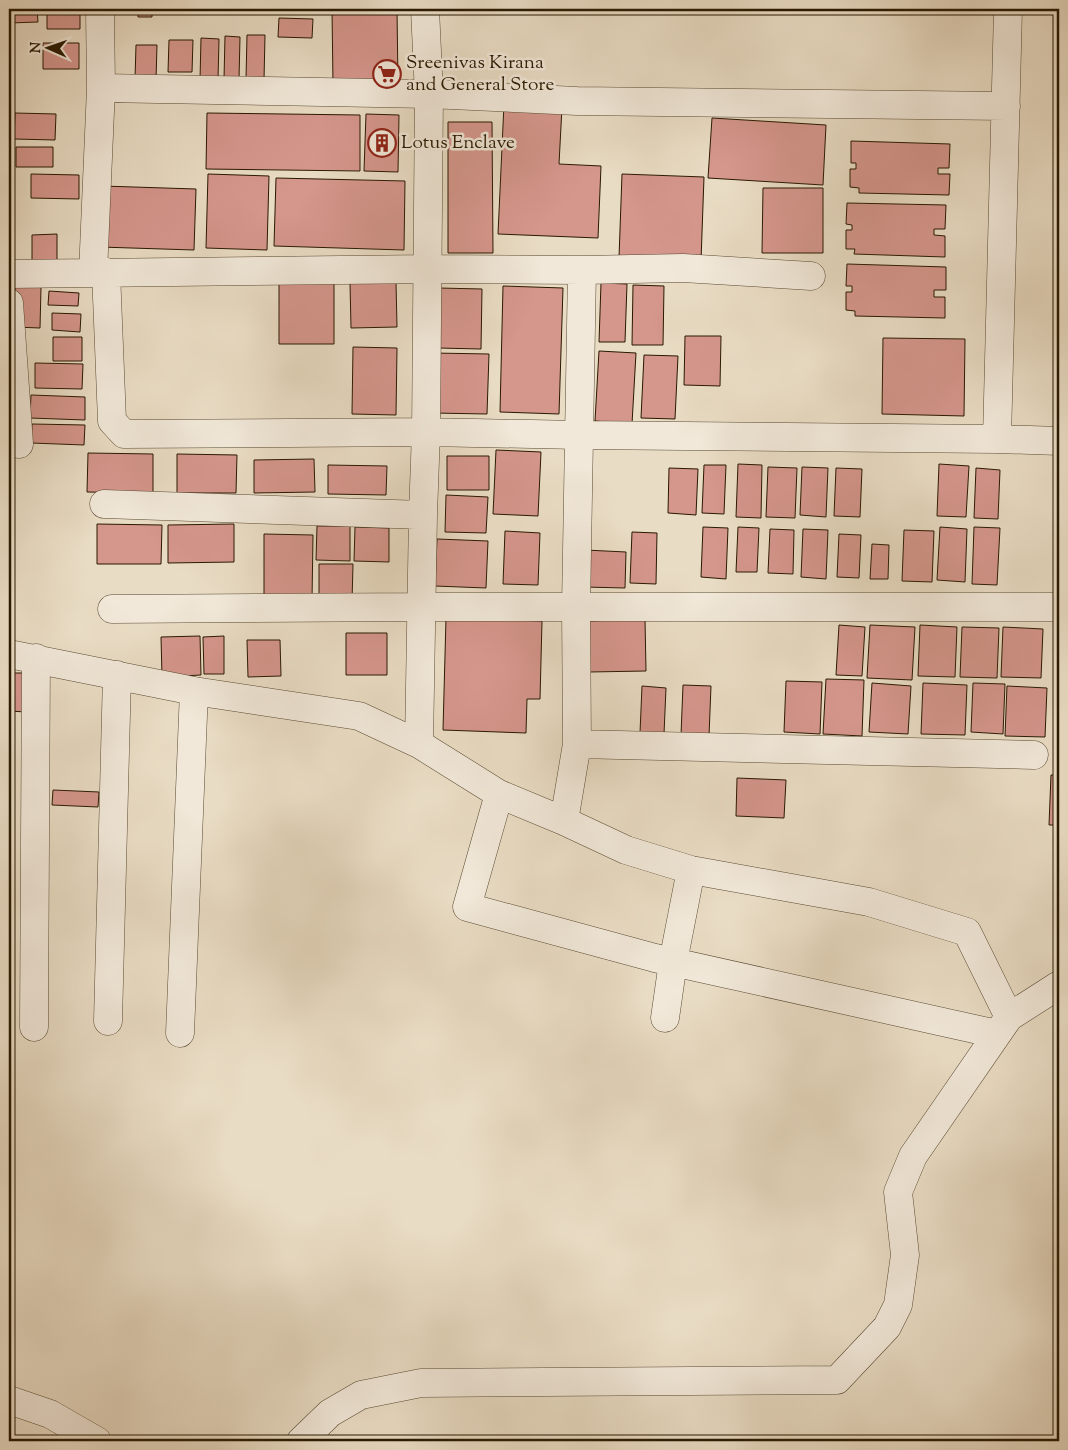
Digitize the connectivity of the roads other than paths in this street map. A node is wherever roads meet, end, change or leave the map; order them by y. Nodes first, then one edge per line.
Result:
1 (100, 9) edge
2 (425, 9) edge
3 (1008, 9) edge
4 (101, 88) junction
5 (429, 94) junction
6 (1006, 106) junction
7 (428, 269) junction
8 (582, 270) junction
9 (100, 273) junction
10 (9, 274) edge
11 (811, 276) dead end
12 (9, 303) edge
13 (426, 432) junction
14 (579, 435) junction
15 (997, 439) junction
16 (1059, 441) edge
17 (19, 444) dead end
18 (104, 504) dead end
19 (423, 515) junction
20 (422, 607) junction
21 (1059, 607) edge
22 (576, 608) junction
23 (112, 609) dead end
24 (9, 654) edge
25 (36, 658) junction
26 (117, 675) junction
27 (194, 690) junction
28 (419, 744) junction
29 (577, 744) junction
30 (1034, 755) dead end
31 (499, 794) junction
32 (564, 821) junction
33 (691, 870) junction
34 (673, 962) junction
35 (1059, 985) edge
36 (665, 1018) dead end
37 (108, 1021) dead end
38 (1003, 1025) junction
39 (34, 1027) dead end
40 (180, 1032) dead end
41 (9, 1400) edge
42 (97, 1441) edge
43 (301, 1441) edge

1 - 4 street
2 - 5 street
3 - 6 street
4 - 5 street
4 - 9 street
5 - 6 street
5 - 7 street
6 - 15 street
7 - 8 street
7 - 9 street
7 - 13 street
8 - 11 street
8 - 14 street
9 - 10 street
9 - 13 street
12 - 17 street
13 - 14 street
13 - 19 street
14 - 15 street
14 - 22 street
15 - 16 street
18 - 19 street
19 - 20 street
20 - 22 street
20 - 23 street
20 - 28 street
21 - 22 street
22 - 29 street
24 - 25 street
25 - 26 street
25 - 39 street
26 - 27 street
26 - 37 street
27 - 28 street
27 - 40 street
28 - 31 street
29 - 30 street
29 - 32 street
31 - 32 street
31 - 34 street
32 - 33 street
33 - 34 street
33 - 38 street
34 - 36 street
34 - 38 street
35 - 38 street
38 - 43 street
41 - 42 street

